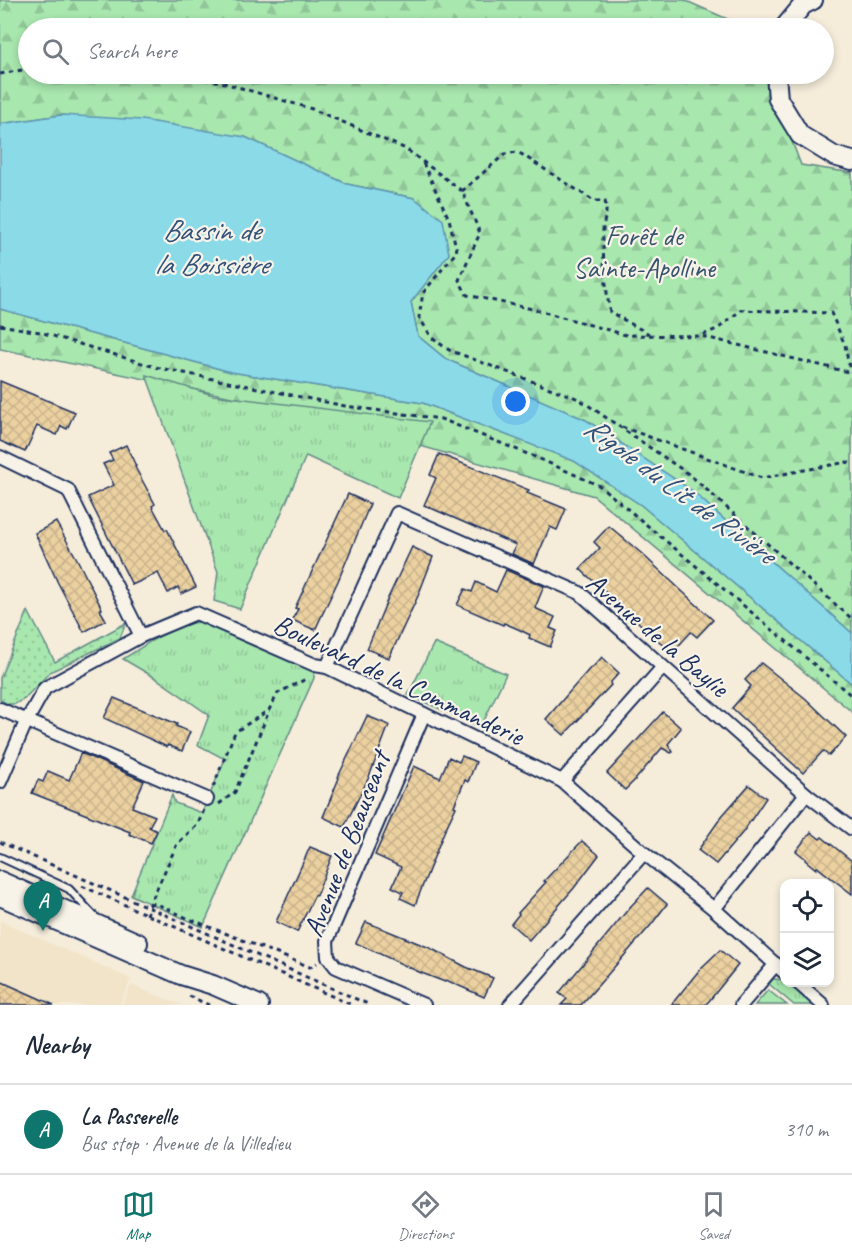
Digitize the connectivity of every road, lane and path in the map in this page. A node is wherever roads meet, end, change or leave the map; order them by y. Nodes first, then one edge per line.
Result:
1 (813, 0) edge
2 (792, 18) edge
3 (18, 71) edge
4 (0, 74) edge
5 (228, 84) edge
6 (777, 84) edge
7 (422, 161) junction
8 (852, 161) edge
9 (462, 191) junction
10 (0, 325) edge
11 (652, 335) junction
12 (701, 336) junction
13 (851, 373) edge
14 (617, 425) junction
15 (0, 458) edge
16 (852, 464) edge
17 (852, 619) edge
18 (141, 636) junction
19 (321, 666) junction
20 (663, 667) junction
21 (852, 696) edge
22 (0, 710) edge
23 (269, 710) junction
24 (424, 714) junction
25 (26, 722) junction
26 (562, 781) junction
27 (0, 782) edge
28 (806, 794) junction
29 (210, 806) junction
30 (201, 817) junction
31 (852, 829) edge
32 (0, 842) edge
33 (644, 853) junction
34 (0, 857) edge
35 (0, 881) edge
36 (74, 882) dead end
37 (0, 896) edge
38 (150, 906) junction
39 (714, 909) junction
40 (147, 915) junction
41 (103, 926) junction
42 (328, 957) junction
43 (780, 968) edge
44 (213, 985) junction
45 (803, 987) edge
46 (259, 1005) edge
47 (352, 1005) edge
48 (370, 1005) edge
49 (424, 1005) edge
50 (510, 1005) edge
51 (741, 1005) edge
52 (823, 1005) edge

1 - 2 street
3 - 4 path
5 - 7 path
6 - 8 street
7 - 9 path
7 - 14 path
9 - 11 path
9 - 11 path
10 - 21 path
11 - 12 path
12 - 13 path
12 - 13 path
14 - 16 path
14 - 17 path
15 - 18 street
18 - 19 street, Boulevard de la Commanderie
18 - 25 street, Boulevard de la Commanderie
19 - 20 street, Avenue de la Baylie
19 - 23 path
19 - 24 street, Boulevard de la Commanderie
20 - 26 street
20 - 28 street, Avenue de la Baylie
22 - 25 street
23 - 29 path
23 - 29 path
24 - 26 street, Boulevard de la Commanderie
24 - 42 street, Avenue de Beauseant
25 - 27 street, Boulevard de la Commanderie
25 - 29 street
26 - 33 street, Boulevard de la Commanderie
28 - 31 street, Avenue de la Baylie
28 - 39 street
29 - 30 path
29 - 30 path
30 - 38 path
32 - 38 path
33 - 39 street, Boulevard de la Commanderie
33 - 50 street
34 - 41 lane
35 - 41 street
36 - 40 path
37 - 44 street
38 - 40 path
38 - 42 path
38 - 48 path
39 - 43 street, Boulevard de la Commanderie
40 - 47 path
41 - 44 street
42 - 49 street, Avenue de Beauseant
43 - 51 street
44 - 46 street
45 - 52 street

